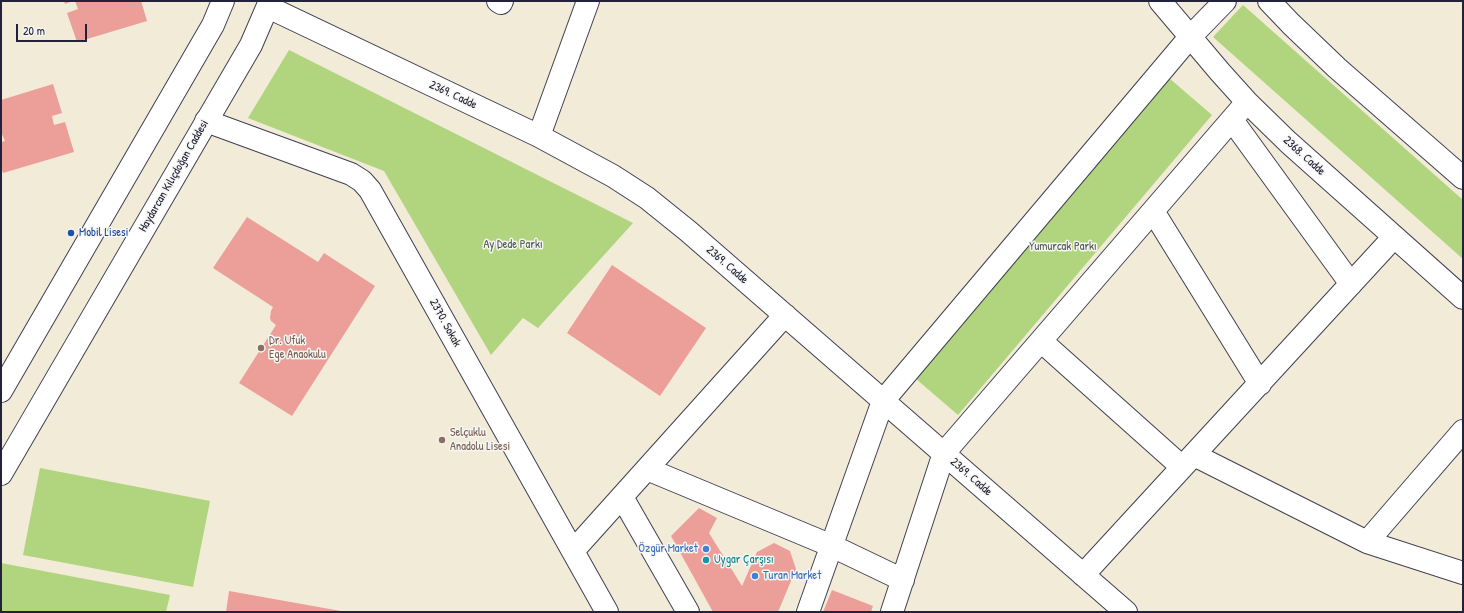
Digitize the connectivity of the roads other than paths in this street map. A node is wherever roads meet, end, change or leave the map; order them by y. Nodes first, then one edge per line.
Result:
1 (223, 1) edge
2 (498, 1) edge
3 (502, 1) edge
4 (588, 1) edge
5 (1160, 1) edge
6 (1225, 1) edge
7 (1269, 1) edge
8 (269, 4) edge
9 (1190, 37) junction
10 (1247, 102) junction
11 (1232, 120) junction
12 (206, 121) junction
13 (538, 136) junction
14 (1463, 178) edge
15 (1153, 211) junction
16 (1394, 237) junction
17 (1351, 284) junction
18 (1463, 298) edge
19 (785, 315) junction
20 (1041, 341) junction
21 (1260, 384) junction
22 (1, 391) edge
23 (883, 401) junction
24 (1463, 430) edge
25 (944, 454) junction
26 (1188, 461) junction
27 (647, 469) junction
28 (1, 474) edge
29 (622, 497) junction
30 (1367, 542) junction
31 (832, 546) junction
32 (573, 550) junction
33 (1463, 573) edge
34 (1083, 575) junction
35 (903, 580) junction
36 (608, 612) edge
37 (688, 612) edge
38 (808, 612) edge
39 (892, 612) edge
40 (1126, 612) edge

1 - 22 street
2 - 3 street
4 - 13 street
5 - 9 street, 2368. Cadde
6 - 9 street
7 - 14 street
8 - 12 street, Haydarcan Kılıçdoğan Caddesi
8 - 13 street, 2369. Cadde
9 - 10 street, 2368. Cadde
9 - 23 street
10 - 11 street
10 - 16 street, 2368. Cadde
11 - 15 street
11 - 17 street
12 - 28 street, Haydarcan Kılıçdoğan Caddesi
12 - 32 street, 2370. Sokak
13 - 19 street, 2369. Cadde
15 - 20 street
15 - 21 street
16 - 17 street
16 - 18 street, 2368. Cadde
17 - 21 street
19 - 23 street, 2369. Cadde
19 - 27 street
20 - 25 street
20 - 26 street
21 - 26 street
23 - 25 street, 2369. Cadde
23 - 31 street
24 - 30 street
25 - 34 street, 2369. Cadde
25 - 35 street
26 - 30 street
26 - 34 street
27 - 29 street
27 - 31 street
29 - 32 street
29 - 37 street
30 - 33 street
31 - 35 street
31 - 38 street
32 - 36 street, 2370. Sokak
34 - 40 street, 2369. Cadde
35 - 39 street

